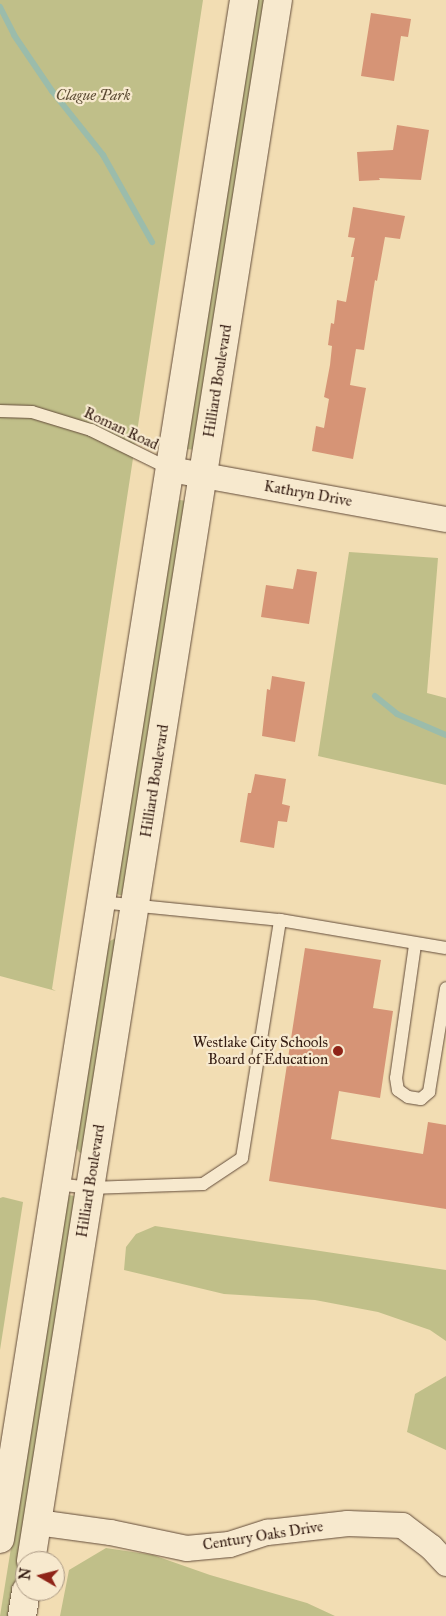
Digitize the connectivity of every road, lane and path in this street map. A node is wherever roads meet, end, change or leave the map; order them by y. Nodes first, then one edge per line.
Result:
1 (244, 0) edge
2 (278, 0) edge
3 (0, 411) edge
4 (170, 469) junction
5 (203, 475) junction
6 (446, 519) edge
7 (101, 902) junction
8 (135, 905) junction
9 (280, 920) junction
10 (415, 944) junction
11 (446, 948) edge
12 (446, 988) edge
13 (56, 1184) junction
14 (90, 1188) junction
15 (37, 1522) junction
16 (0, 1540) edge
17 (33, 1551) edge
18 (446, 1563) edge
19 (24, 1601) edge
20 (22, 1616) edge

1 - 4 main road
2 - 5 main road, Hilliard Boulevard
3 - 4 lane, Roman Road
4 - 5 street, Kathryn Drive
4 - 7 main road
5 - 6 street, Kathryn Drive
5 - 8 main road, Hilliard Boulevard
7 - 8 lane
7 - 13 main road
8 - 9 lane
8 - 14 main road, Hilliard Boulevard
9 - 10 lane
9 - 14 lane
10 - 11 lane
10 - 12 lane
13 - 14 lane
13 - 16 main road
14 - 15 main road, Hilliard Boulevard
15 - 17 main road, Hilliard Boulevard
15 - 18 street, Century Oaks Drive
19 - 20 main road

